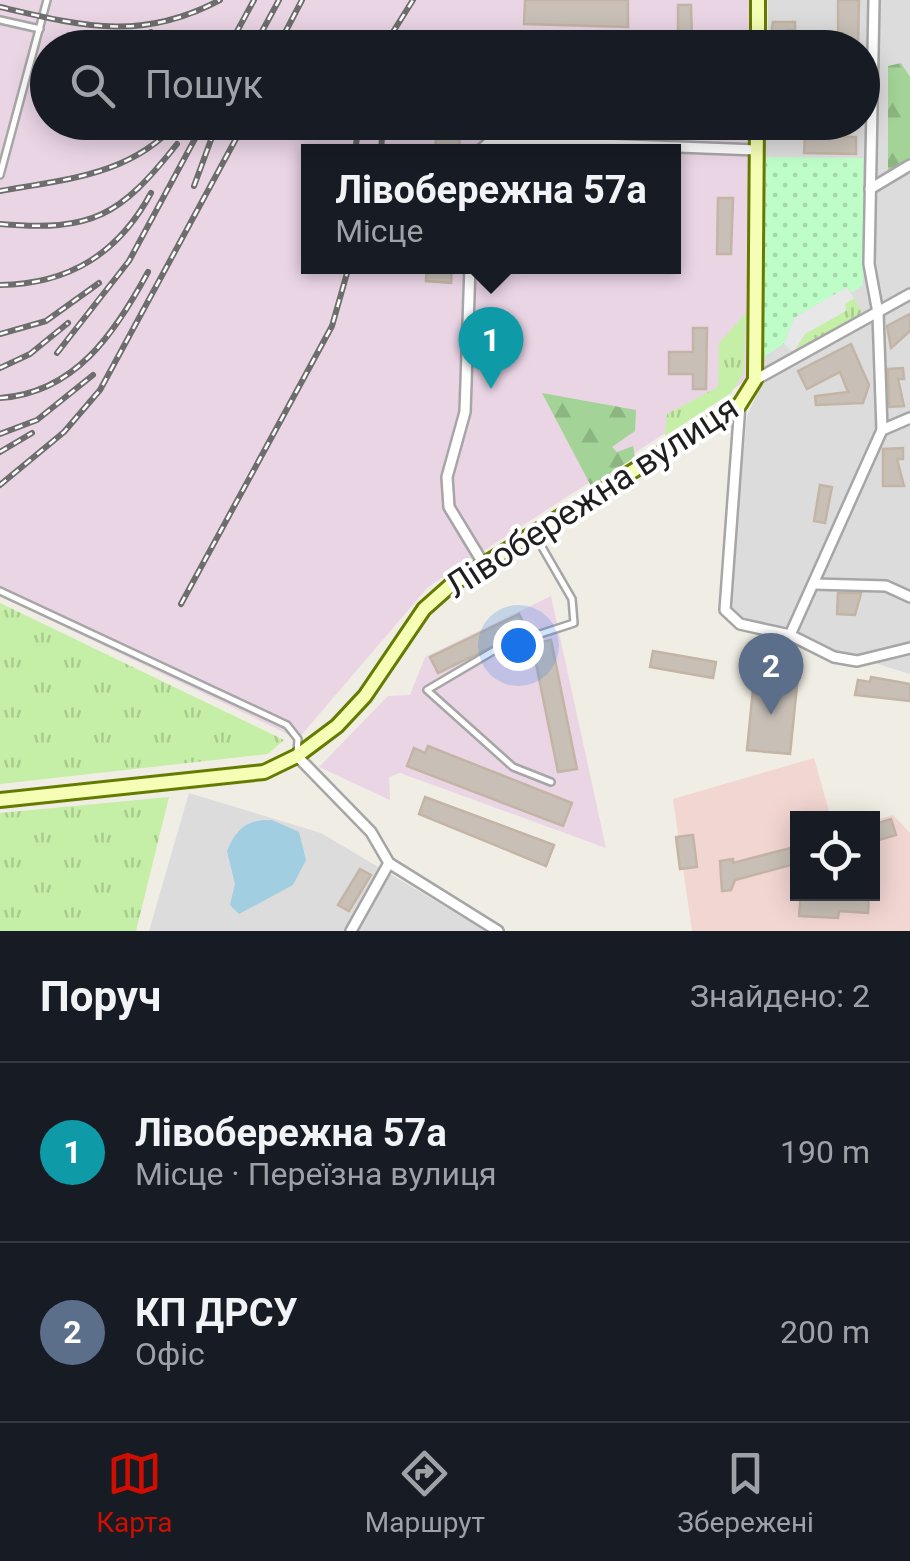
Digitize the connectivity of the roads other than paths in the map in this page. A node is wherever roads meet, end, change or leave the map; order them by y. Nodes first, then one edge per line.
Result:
1 (48, 0) edge
2 (758, 0) edge
3 (874, 0) edge
4 (0, 20) edge
5 (40, 29) joint
6 (758, 30) edge
7 (871, 30) edge
8 (30, 65) edge
9 (492, 140) edge
10 (758, 140) edge
11 (869, 140) edge
12 (598, 144) edge
13 (681, 147) edge
14 (758, 150) junction
15 (910, 165) edge
16 (0, 174) edge
17 (870, 189) junction
18 (470, 274) edge
19 (910, 294) edge
20 (878, 312) junction
21 (756, 380) junction
22 (740, 404) junction
23 (909, 421) edge
24 (882, 430) junction
25 (533, 532) junction
26 (483, 563) junction
27 (814, 584) junction
28 (0, 591) edge
29 (910, 597) edge
30 (790, 636) junction
31 (910, 648) edge
32 (297, 756) junction
33 (551, 782) dead end
34 (0, 800) edge
35 (389, 863) junction
36 (482, 927) edge
37 (352, 931) edge
38 (498, 931) edge

1 - 5 lane
2 - 6 main road
3 - 7 street
4 - 5 lane
8 - 16 lane
9 - 12 street
10 - 14 main road, Лівобережна вулиця
11 - 17 street
13 - 14 street
14 - 21 main road, Лівобережна вулиця
15 - 17 street
17 - 20 street
18 - 26 street
19 - 20 street
20 - 21 street
20 - 24 street
21 - 22 main road, Лівобережна вулиця
22 - 25 main road, Лівобережна вулиця
22 - 30 street
23 - 24 street
24 - 27 street
25 - 26 main road, Лівобережна вулиця
25 - 33 lane
26 - 32 main road, Лівобережна вулиця
27 - 29 street
27 - 30 street
28 - 32 lane
30 - 31 street
32 - 34 main road, Лівобережна вулиця
32 - 35 street
35 - 36 street
35 - 37 street
36 - 38 street

